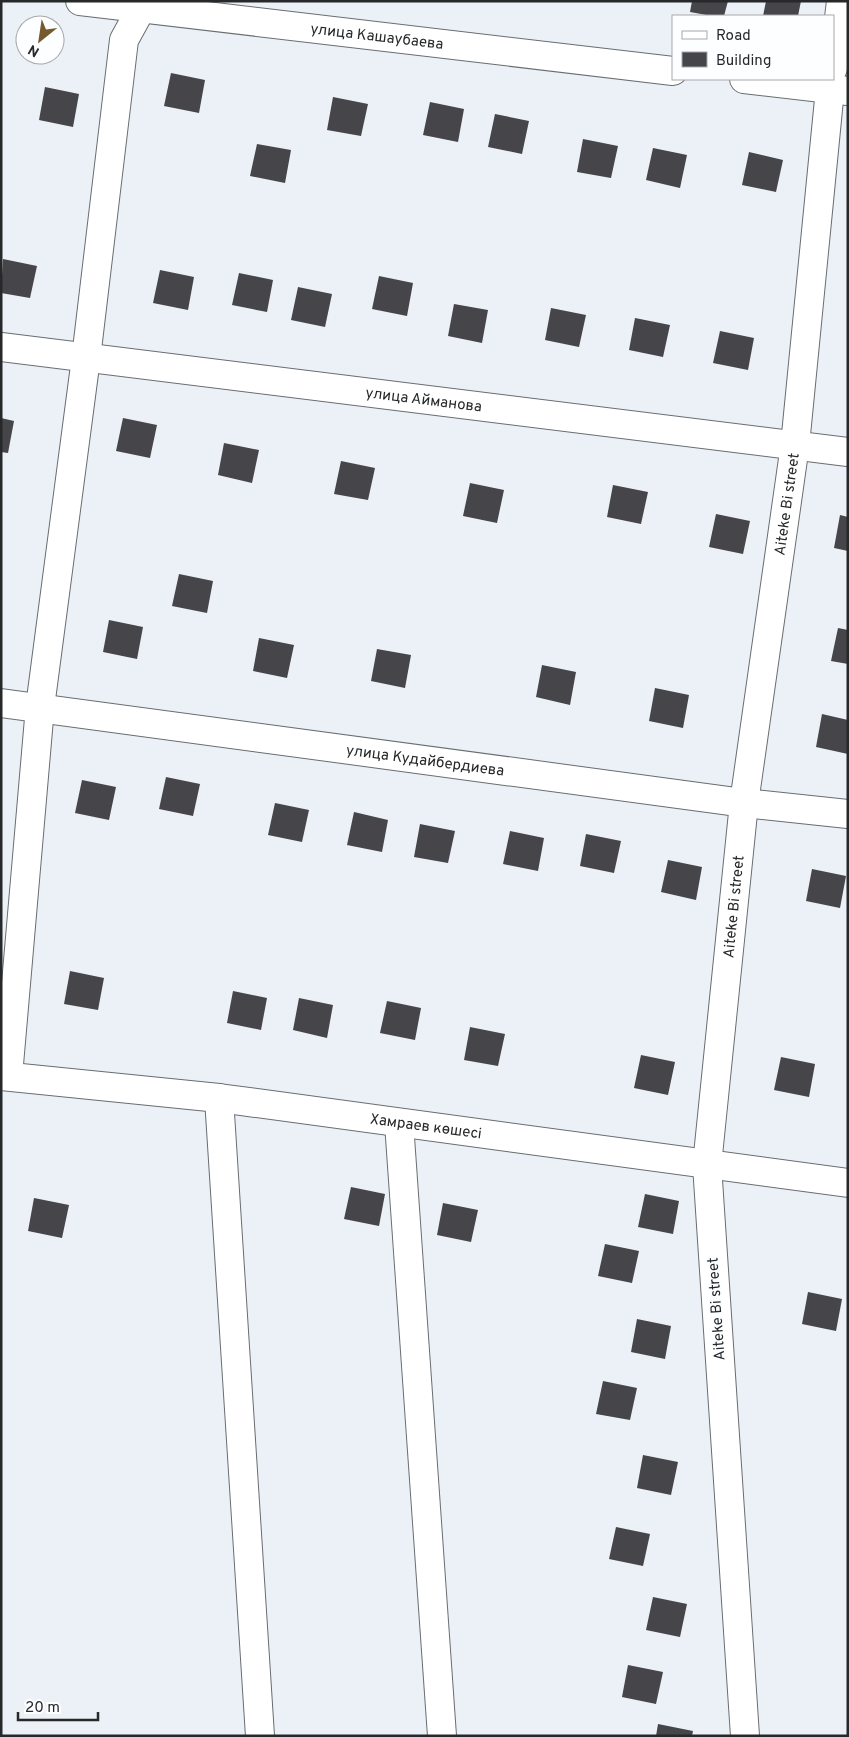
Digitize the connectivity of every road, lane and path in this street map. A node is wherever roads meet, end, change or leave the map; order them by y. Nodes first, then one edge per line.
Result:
1 (80, 1) edge
2 (841, 1) edge
3 (141, 5) edge
4 (672, 70) edge
5 (775, 80) edge
6 (836, 82) edge
7 (1, 347) edge
8 (86, 358) junction
9 (795, 445) junction
10 (848, 452) edge
11 (1, 703) edge
12 (40, 707) junction
13 (744, 802) junction
14 (848, 814) edge
15 (5, 1076) edge
16 (219, 1098) junction
17 (399, 1123) junction
18 (707, 1165) junction
19 (848, 1183) edge
20 (260, 1736) edge
21 (442, 1736) edge
22 (744, 1736) edge

1 - 3 street, улица Кашаубаева
2 - 6 street, Aiteke Bi street
3 - 4 street, улица Кашаубаева
3 - 8 street
5 - 6 street
6 - 9 street, Aiteke Bi street
7 - 8 street, улица Айманова
8 - 9 street, улица Айманова
8 - 12 street
9 - 10 street, улица Айманова
9 - 13 street, Aiteke Bi street
11 - 12 street, улица Кудайбердиева
12 - 13 street, улица Кудайбердиева
12 - 15 street
13 - 14 street, улица Кудайбердиева
13 - 18 street, Aiteke Bi street
15 - 16 street, Хамраев көшесі
16 - 17 street, Хамраев көшесі
16 - 20 street
17 - 18 street, Хамраев көшесі
17 - 21 street
18 - 19 street, Хамраев көшесі
18 - 22 street, Aiteke Bi street

